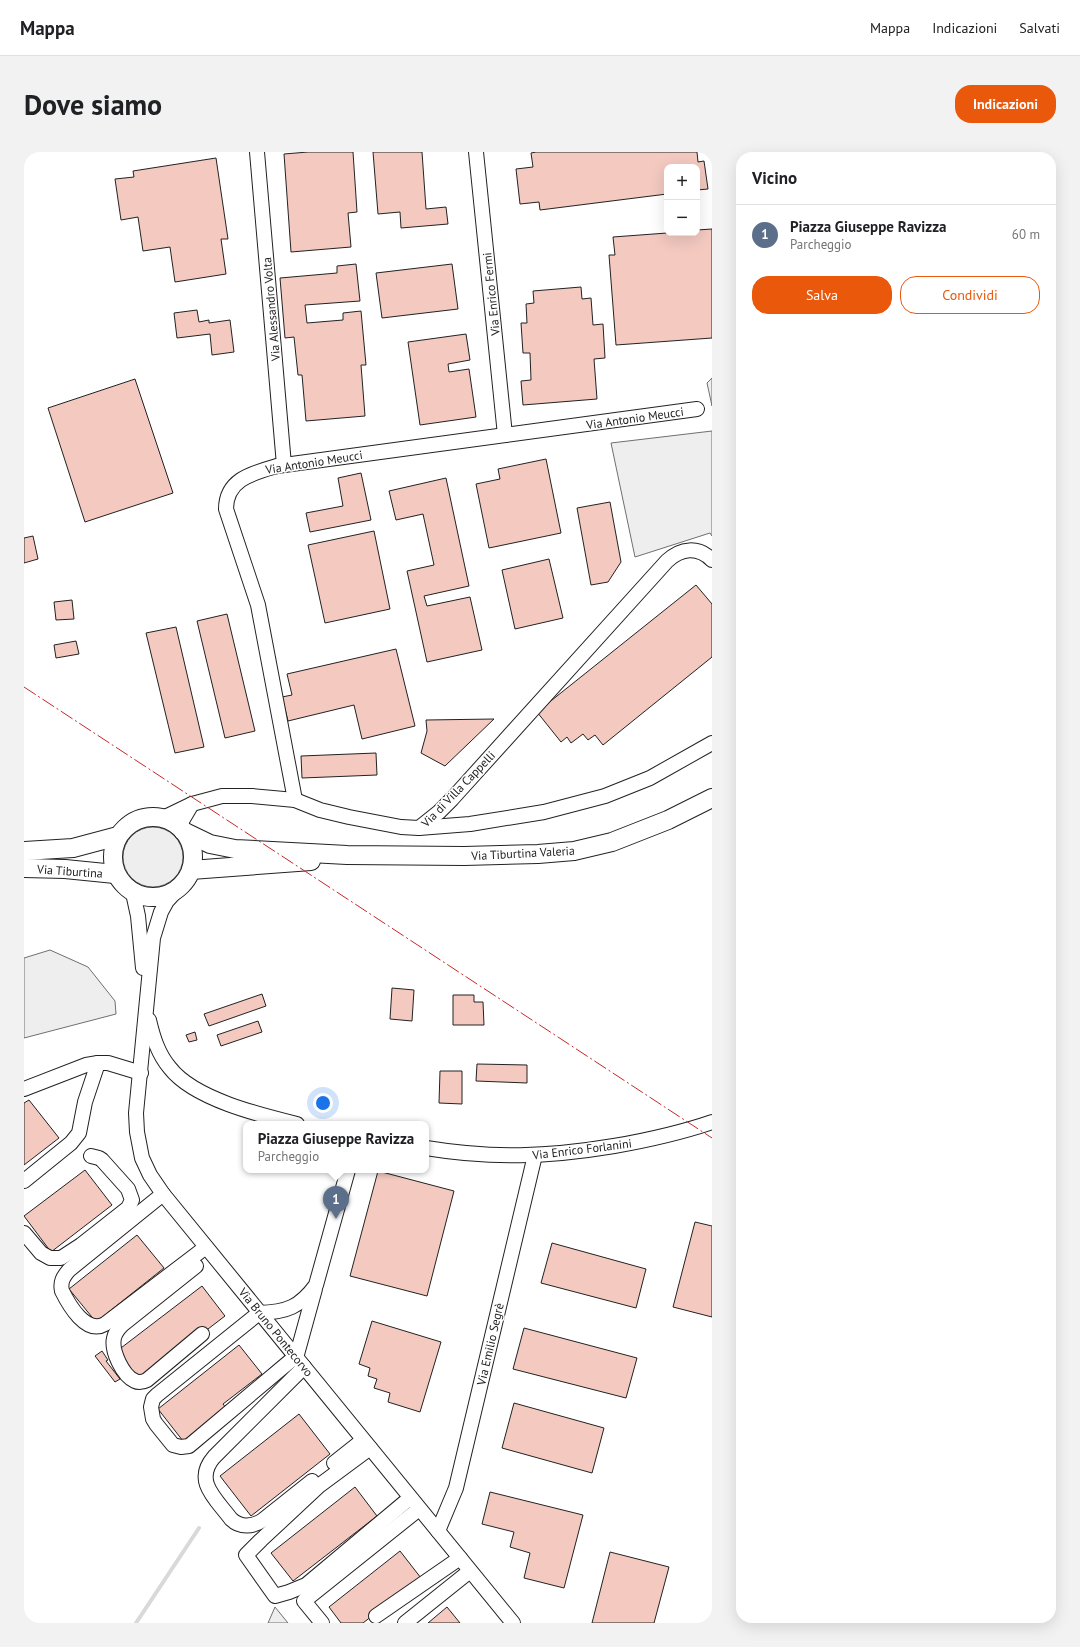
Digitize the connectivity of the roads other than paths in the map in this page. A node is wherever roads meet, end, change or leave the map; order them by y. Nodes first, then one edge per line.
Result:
1 (257, 152) edge
2 (476, 152) edge
3 (697, 409) dead end
4 (505, 435) junction
5 (284, 465) junction
6 (712, 560) edge
7 (712, 743) edge
8 (712, 798) edge
9 (295, 800) junction
10 (192, 804) junction
11 (163, 818) junction
12 (181, 828) junction
13 (418, 828) junction
14 (118, 836) junction
15 (24, 851) edge
16 (347, 855) junction
17 (24, 868) edge
18 (191, 870) junction
19 (115, 874) junction
20 (178, 889) junction
21 (133, 893) junction
22 (147, 1005) junction
23 (98, 1063) junction
24 (141, 1073) junction
25 (24, 1089) edge
26 (287, 1121) edge
27 (712, 1122) edge
28 (429, 1148) edge
29 (535, 1155) junction
30 (91, 1156) dead end
31 (347, 1173) edge
32 (24, 1180) edge
33 (163, 1194) junction
34 (24, 1233) edge
35 (209, 1250) junction
36 (316, 1285) junction
37 (260, 1313) junction
38 (202, 1334) dead end
39 (299, 1361) junction
40 (367, 1444) junction
41 (410, 1498) junction
42 (420, 1509) junction
43 (438, 1531) junction
44 (460, 1558) junction
45 (470, 1571) junction
46 (376, 1616) dead end
47 (507, 1621) edge
48 (322, 1623) edge
49 (405, 1623) edge

1 - 5 street, Via Alessandro Volta
2 - 4 street, Via Enrico Fermi
3 - 4 street, Via Antonio Meucci
4 - 5 street, Via Antonio Meucci
5 - 9 street, Via Antonio Meucci
6 - 13 street, Via di Villa Cappelli
7 - 13 street, Via di Villa Cappelli
8 - 16 main road, Via Tiburtina Valeria
9 - 10 street
9 - 13 street
10 - 11 street
10 - 12 street
11 - 12 main road, Via Tiburtina
11 - 14 main road, Via Tiburtina
12 - 16 main road, Via Tiburtina Valeria
12 - 18 main road
14 - 15 main road, Via Tiburtina
14 - 19 main road, Via Tiburtina
16 - 18 main road, Via Tiburtina Valeria
17 - 19 main road, Via Tiburtina
18 - 20 main road
19 - 21 main road, Via Tiburtina
20 - 21 main road, Via Tiburtina
20 - 22 street, Via Bruno Pontecorvo
21 - 22 street, Via Bruno Pontecorvo
22 - 24 street, Via Bruno Pontecorvo
22 - 26 street
23 - 24 street
23 - 25 street
23 - 32 street
24 - 33 street, Via Bruno Pontecorvo
27 - 29 street, Via Enrico Forlanini
28 - 29 street, Via Enrico Forlanini
29 - 43 street, Via Emilio Segrè
30 - 34 street
31 - 36 street
33 - 35 street, Via Bruno Pontecorvo
33 - 35 street
35 - 37 street, Via Bruno Pontecorvo
35 - 38 street
36 - 37 street
36 - 39 street
37 - 39 street, Via Bruno Pontecorvo
37 - 39 street
39 - 40 street, Via Bruno Pontecorvo
39 - 40 street
40 - 41 street, Via Bruno Pontecorvo
40 - 41 street
41 - 42 street, Via Bruno Pontecorvo
42 - 43 street, Via Bruno Pontecorvo
42 - 48 street
43 - 44 street, Via Bruno Pontecorvo
44 - 45 street, Via Bruno Pontecorvo
44 - 46 street
45 - 47 street, Via Bruno Pontecorvo
45 - 49 street

